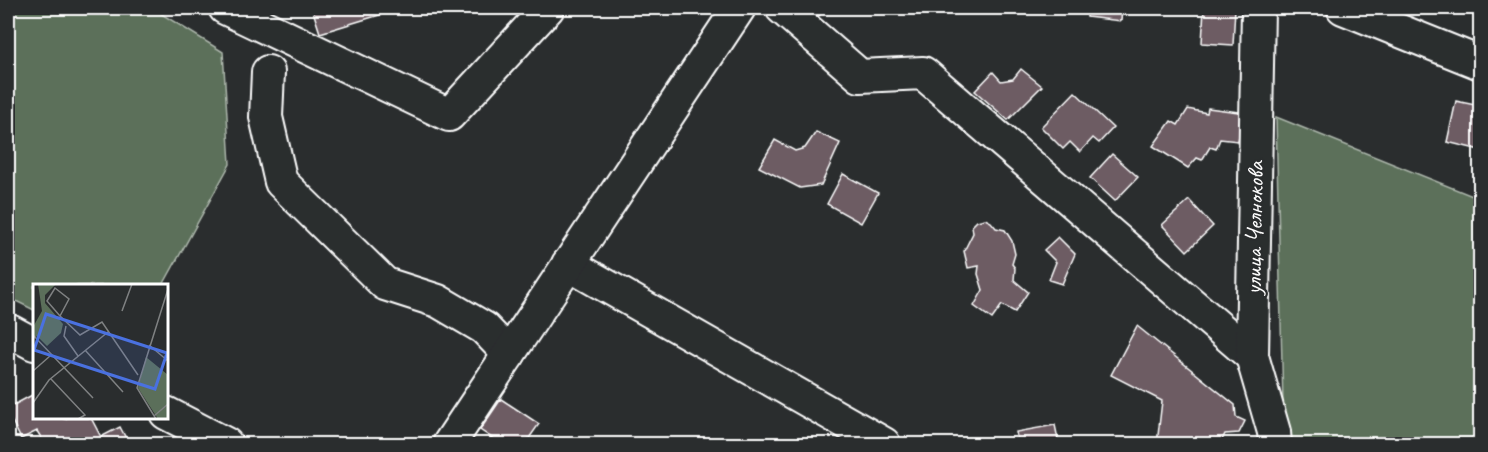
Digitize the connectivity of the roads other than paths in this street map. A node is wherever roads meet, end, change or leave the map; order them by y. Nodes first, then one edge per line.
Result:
1 (225, 8) edge
2 (548, 8) edge
3 (739, 8) edge
4 (782, 8) edge
5 (1258, 8) edge
6 (1343, 8) edge
7 (1480, 63) edge
8 (268, 72) dead end
9 (568, 264) junction
10 (8, 330) edge
11 (33, 343) edge
12 (509, 354) junction
13 (1252, 356) junction
14 (168, 414) edge
15 (226, 444) edge
16 (449, 444) edge
17 (884, 444) edge
18 (1275, 444) edge

1 - 2 street
3 - 9 street
4 - 13 street
5 - 13 street, улица Челнокова
6 - 7 street
8 - 12 street
9 - 12 street
9 - 17 street
10 - 11 street
12 - 16 street
13 - 18 street, улица Челнокова
14 - 15 street

